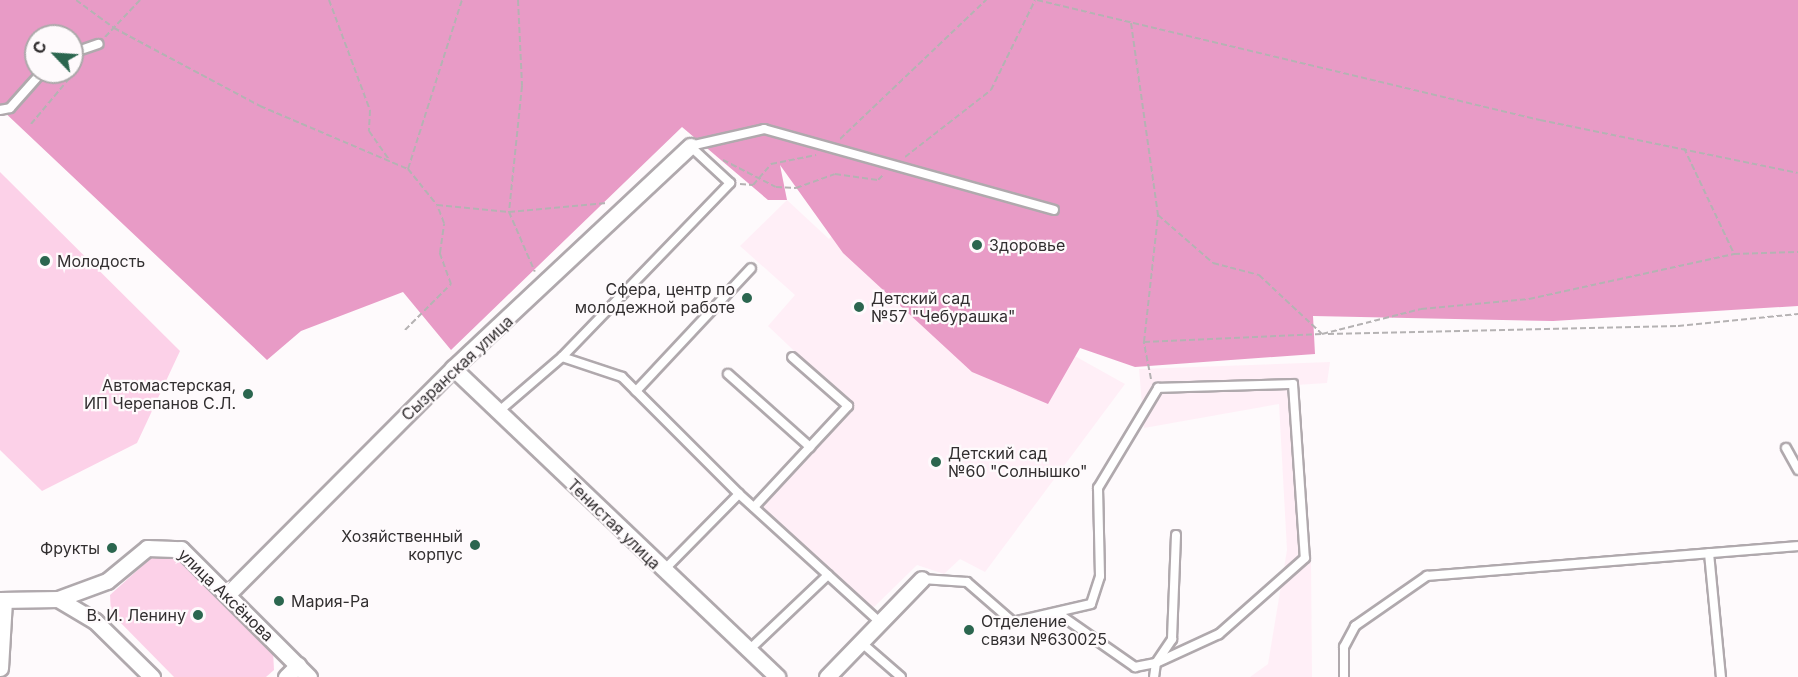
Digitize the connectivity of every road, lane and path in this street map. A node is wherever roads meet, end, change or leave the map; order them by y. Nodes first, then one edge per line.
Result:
1 (76, 0) edge
2 (329, 0) edge
3 (462, 0) edge
4 (518, 0) edge
5 (986, 0) edge
6 (1036, 0) edge
7 (1131, 22) junction
8 (98, 44) dead end
9 (84, 49) edge
10 (31, 84) edge
11 (991, 90) dead end
12 (0, 110) edge
13 (690, 146) junction
14 (832, 147) junction
15 (1684, 148) junction
16 (390, 162) junction
17 (408, 169) junction
18 (1798, 173) edge
19 (730, 183) junction
20 (631, 201) junction
21 (437, 205) junction
22 (1054, 210) dead end
23 (509, 212) junction
24 (1158, 215) junction
25 (1798, 252) edge
26 (1734, 254) junction
27 (751, 268) dead end
28 (544, 287) junction
29 (1798, 314) edge
30 (405, 330) dead end
31 (1322, 334) junction
32 (1144, 342) junction
33 (562, 357) junction
34 (792, 357) dead end
35 (453, 368) junction
36 (728, 374) dead end
37 (1158, 388) junction
38 (636, 391) junction
39 (498, 412) junction
40 (810, 447) junction
41 (1786, 448) dead end
42 (1798, 470) edge
43 (739, 494) junction
44 (754, 507) junction
45 (1176, 535) dead end
46 (1798, 546) edge
47 (1709, 553) junction
48 (663, 571) junction
49 (828, 575) junction
50 (922, 579) joint
51 (228, 594) junction
52 (58, 599) junction
53 (2, 600) edge
54 (1059, 614) junction
55 (882, 624) junction
56 (863, 644) junction
57 (749, 650) junction
58 (1156, 663) junction
59 (297, 665) junction
60 (0, 668) edge
61 (152, 677) edge
62 (286, 677) edge
63 (309, 677) edge
64 (778, 677) edge
65 (826, 677) edge
66 (901, 677) edge
67 (1154, 677) edge
68 (1344, 677) edge
69 (1721, 677) edge

1 - 16 path
2 - 16 path
3 - 17 path
4 - 23 path
5 - 14 path
6 - 7 path
6 - 11 path
7 - 15 path
7 - 24 path
8 - 9 lane
10 - 12 lane
13 - 14 lane
13 - 19 lane
13 - 20 street, Сызранская улица
14 - 19 path
14 - 22 lane
15 - 18 path
15 - 26 path
16 - 17 path
17 - 21 path
19 - 33 lane
20 - 23 path
20 - 28 street, Сызранская улица
21 - 23 path
21 - 30 path
23 - 28 path
24 - 31 path
24 - 32 path
25 - 26 path
26 - 31 path
27 - 38 lane
28 - 35 street, Сызранская улица
29 - 31 path
31 - 32 path
32 - 37 path
33 - 38 lane
33 - 39 lane
34 - 40 lane
35 - 39 street, Тенистая улица
35 - 51 street, Сызранская улица
36 - 40 lane
37 - 54 lane
37 - 58 lane
38 - 43 lane
39 - 48 street, Тенистая улица
40 - 44 lane
41 - 42 lane
43 - 44 lane
43 - 48 lane
44 - 49 lane
45 - 58 lane
46 - 47 lane
47 - 68 lane
47 - 69 lane
48 - 57 street, Тенистая улица
49 - 55 lane
49 - 57 lane
50 - 54 lane
50 - 55 street
51 - 52 street, улица Аксёнова
51 - 59 street, улица Аксёнова
52 - 53 street, улица Аксёнова
52 - 61 street
53 - 60 street
54 - 58 lane
55 - 56 street
56 - 65 street
56 - 66 lane
57 - 64 street, Тенистая улица
58 - 67 lane
59 - 62 street
59 - 63 street, улица Аксёнова

